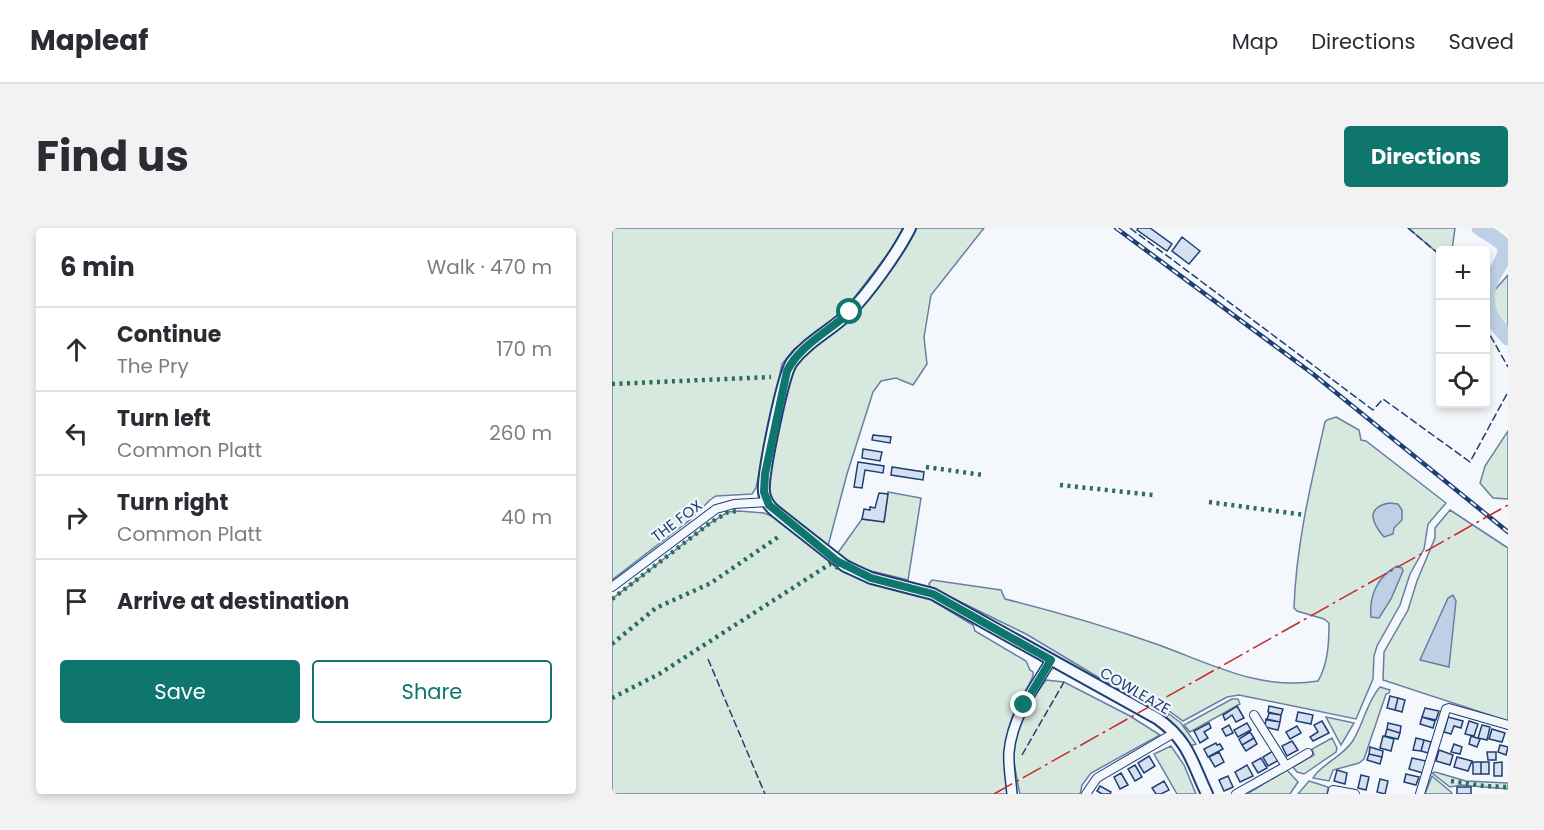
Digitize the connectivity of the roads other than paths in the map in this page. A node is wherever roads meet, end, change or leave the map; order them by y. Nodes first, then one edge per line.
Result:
1 (910, 228) edge
2 (767, 502) junction
3 (612, 586) edge
4 (1051, 660) junction
5 (1254, 715) dead end
6 (1508, 725) edge
7 (1174, 733) junction
8 (1308, 753) dead end
9 (1286, 766) junction
10 (1012, 794) edge
11 (1086, 794) edge
12 (1207, 794) edge
13 (1236, 794) edge
14 (1332, 794) edge
15 (1354, 794) edge
16 (1420, 794) edge

1 - 2 main road
2 - 3 street, THE FOX
2 - 4 main road, COWLEAZE
4 - 7 main road, COWLEAZE
4 - 10 street
5 - 9 street
6 - 16 street
7 - 11 street
7 - 12 main road, COWLEAZE
8 - 9 street
9 - 13 street
14 - 15 street

